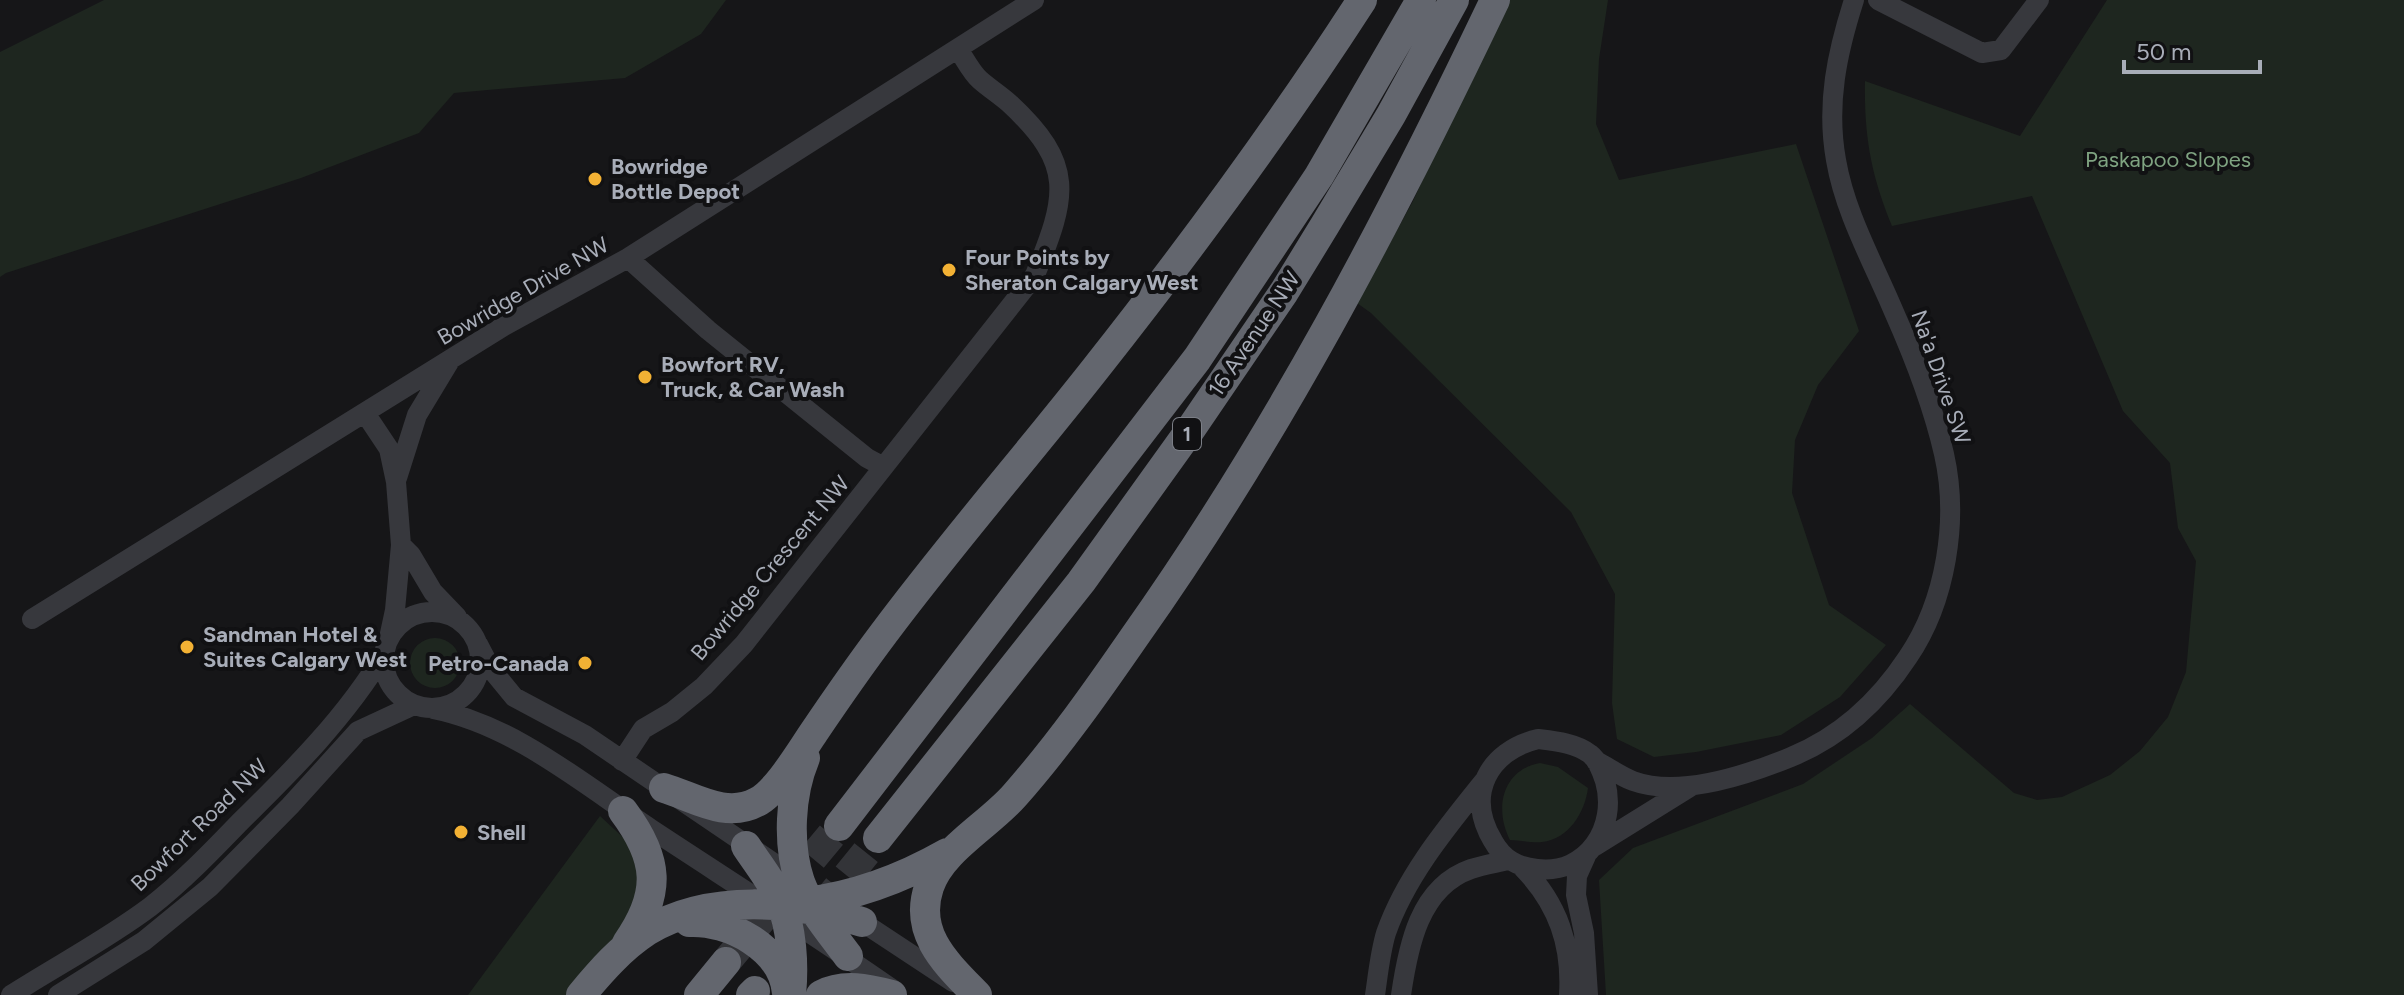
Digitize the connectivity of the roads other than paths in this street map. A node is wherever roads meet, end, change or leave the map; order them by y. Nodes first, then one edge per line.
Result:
1 (1034, 0) edge
2 (1362, 0) edge
3 (1421, 0) edge
4 (1454, 0) edge
5 (1495, 0) edge
6 (1854, 0) edge
7 (1878, 0) edge
8 (2039, 0) edge
9 (958, 49) junction
10 (628, 258) junction
11 (451, 360) junction
12 (365, 413) junction
13 (882, 466) junction
14 (396, 482) junction
15 (401, 545) junction
16 (32, 619) dead end
17 (461, 621) junction
18 (478, 644) junction
19 (387, 645) junction
20 (832, 706) junction
21 (424, 707) junction
22 (622, 761) junction
23 (1596, 761) junction
24 (1484, 781) junction
25 (1690, 787) junction
26 (664, 788) junction
27 (623, 811) junction
28 (839, 826) tunnel mouth
29 (878, 838) tunnel mouth
30 (746, 846) joint
31 (959, 846) junction
32 (1590, 851) junction
33 (1516, 864) junction
34 (791, 902) junction
35 (862, 922) joint
36 (663, 924) junction
37 (620, 952) junction
38 (848, 956) joint
39 (726, 962) tunnel mouth
40 (11, 995) edge
41 (58, 995) edge
42 (581, 995) edge
43 (699, 995) edge
44 (789, 995) edge
45 (821, 995) edge
46 (892, 995) edge
47 (901, 995) edge
48 (975, 995) edge
49 (1375, 995) edge
50 (1401, 995) edge
51 (1569, 995) edge
52 (1588, 995) edge

1 - 9 street, Bowridge Drive NW
2 - 20 highway
3 - 28 highway, 16 Avenue NW / 1
4 - 29 highway, 16 Avenue NW / 1
5 - 31 highway
6 - 25 street, Na'a Drive SW
7 - 8 street
9 - 10 street, Bowridge Drive NW
9 - 13 street, Bowridge Crescent NW
10 - 11 street, Bowridge Drive NW
10 - 13 street, Bowridge Crescent NW
11 - 12 street, Bowridge Drive NW
11 - 14 street
12 - 14 street, Bowfort Road NW
12 - 16 street, Bowridge Drive NW
13 - 22 street, Bowridge Crescent NW
14 - 15 street, Bowfort Road NW
15 - 17 street
15 - 19 street, Bowfort Road NW
17 - 18 street
17 - 19 street
18 - 21 street
18 - 22 street
19 - 21 street
19 - 40 street, Bowfort Road NW
20 - 26 highway
20 - 34 highway
21 - 27 street
21 - 41 street
22 - 26 street
23 - 24 street
23 - 25 street, Na'a Drive SW
23 - 32 street
24 - 33 street
24 - 49 street
25 - 32 street, Na'a Drive SW
26 - 30 street
27 - 34 street
27 - 37 highway
30 - 34 highway
31 - 34 highway
31 - 48 highway
32 - 33 street
32 - 52 street
33 - 50 street
33 - 51 street
34 - 35 highway
34 - 36 highway
34 - 38 highway
34 - 44 highway
35 - 48 street
36 - 37 highway
36 - 44 highway
37 - 42 highway
38 - 47 street
39 - 43 highway
45 - 46 highway

